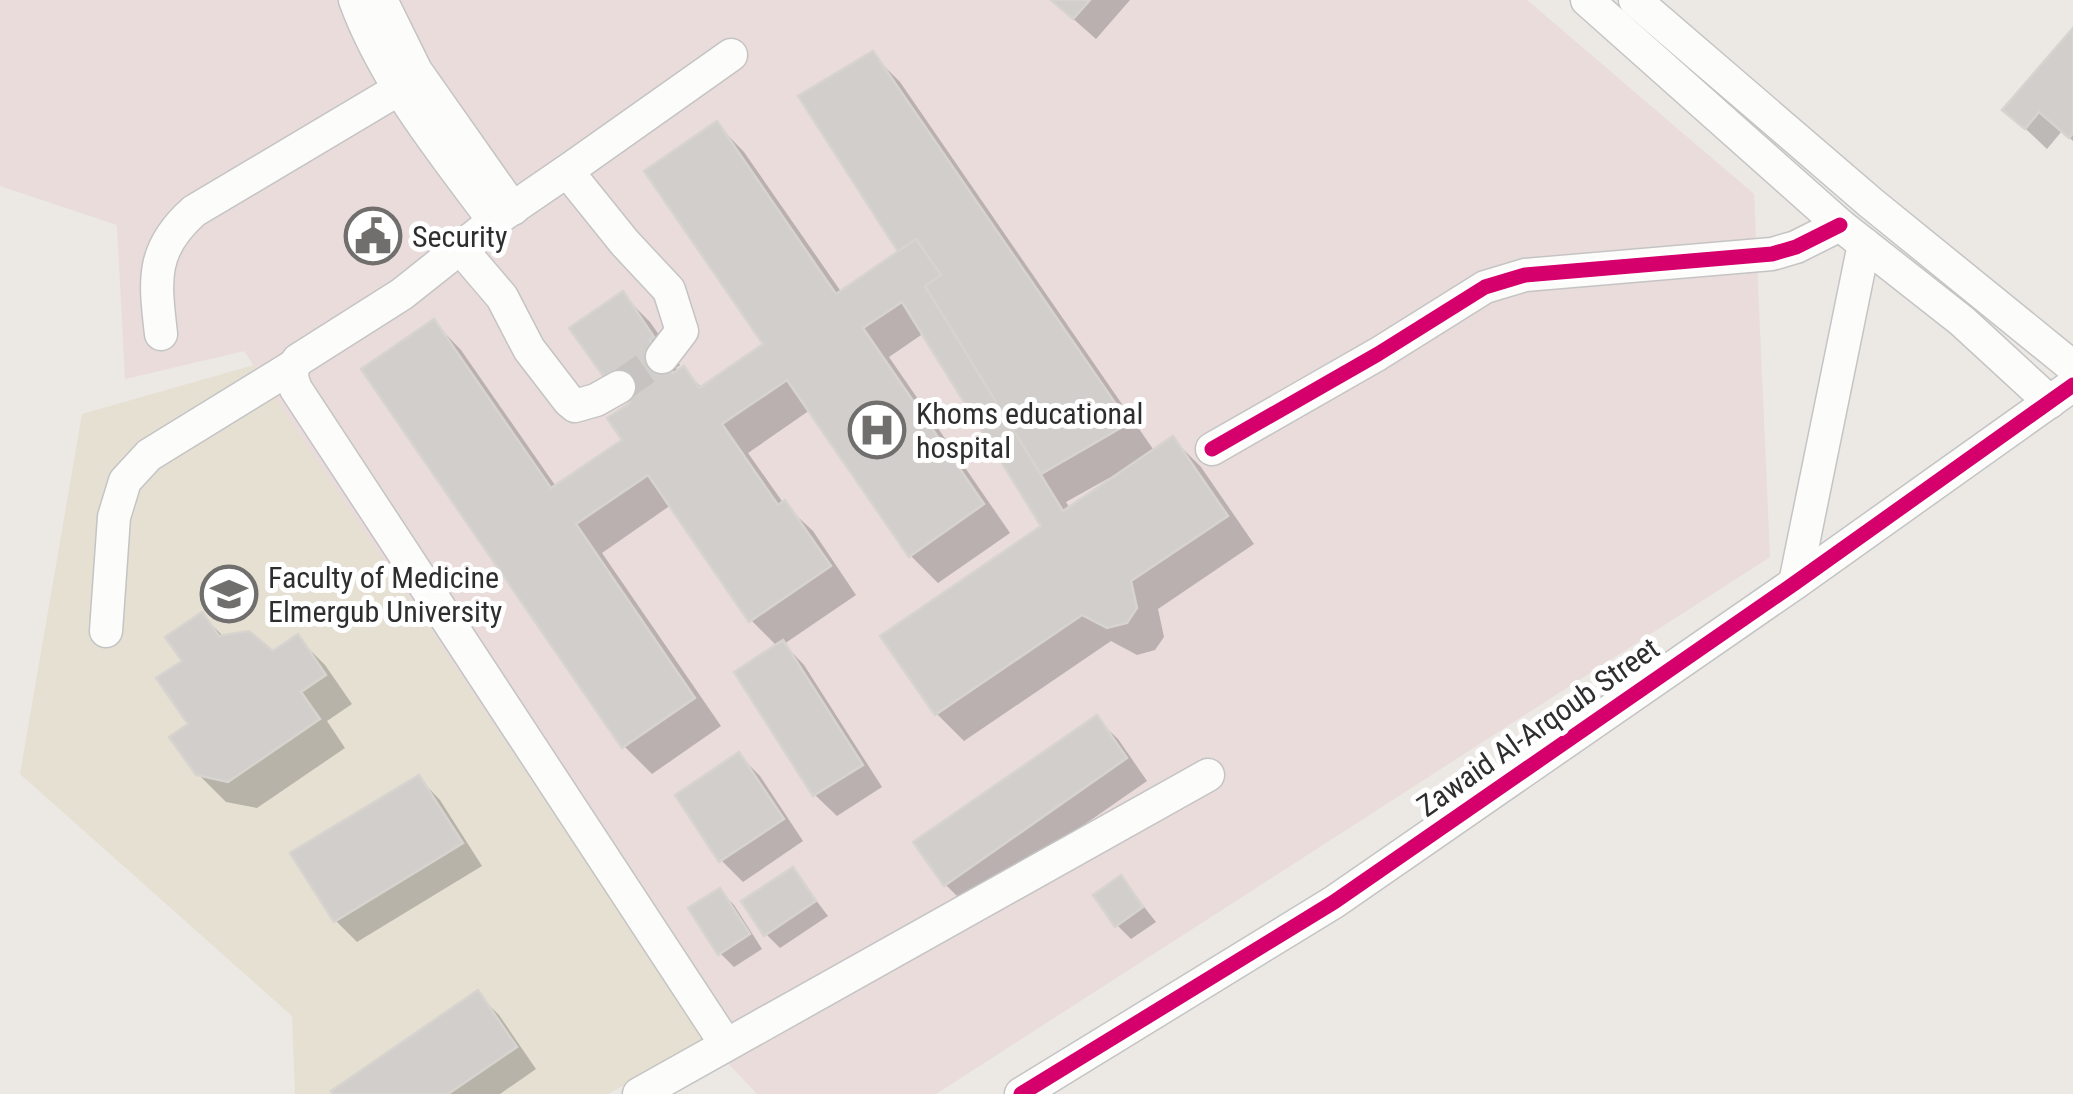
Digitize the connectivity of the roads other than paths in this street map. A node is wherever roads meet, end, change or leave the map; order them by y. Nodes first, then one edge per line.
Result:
1 (355, 0) edge
2 (381, 0) edge
3 (1587, 0) edge
4 (1636, 0) edge
5 (731, 55) dead end
6 (399, 89) junction
7 (567, 172) junction
8 (503, 215) junction
9 (1852, 234) junction
10 (461, 250) junction
11 (161, 334) dead end
12 (662, 357) tunnel mouth
13 (292, 367) junction
14 (2073, 368) edge
15 (619, 387) tunnel mouth
16 (2062, 393) edge
17 (1212, 449) dead end
18 (1794, 583) junction
19 (106, 631) dead end
20 (1208, 775) dead end
21 (725, 1043) junction
22 (639, 1094) edge
23 (1021, 1094) edge

1 - 6 street
2 - 8 street
3 - 9 street
4 - 14 street
5 - 7 street
6 - 8 street
6 - 11 street
7 - 8 street
7 - 12 street
8 - 10 street
9 - 16 street
9 - 17 street
9 - 18 street
10 - 13 street
10 - 15 street
13 - 19 street
13 - 21 street
16 - 18 street, Zawaid Al-Arqoub Street
18 - 23 street, Zawaid Al-Arqoub Street
20 - 21 street
21 - 22 street

